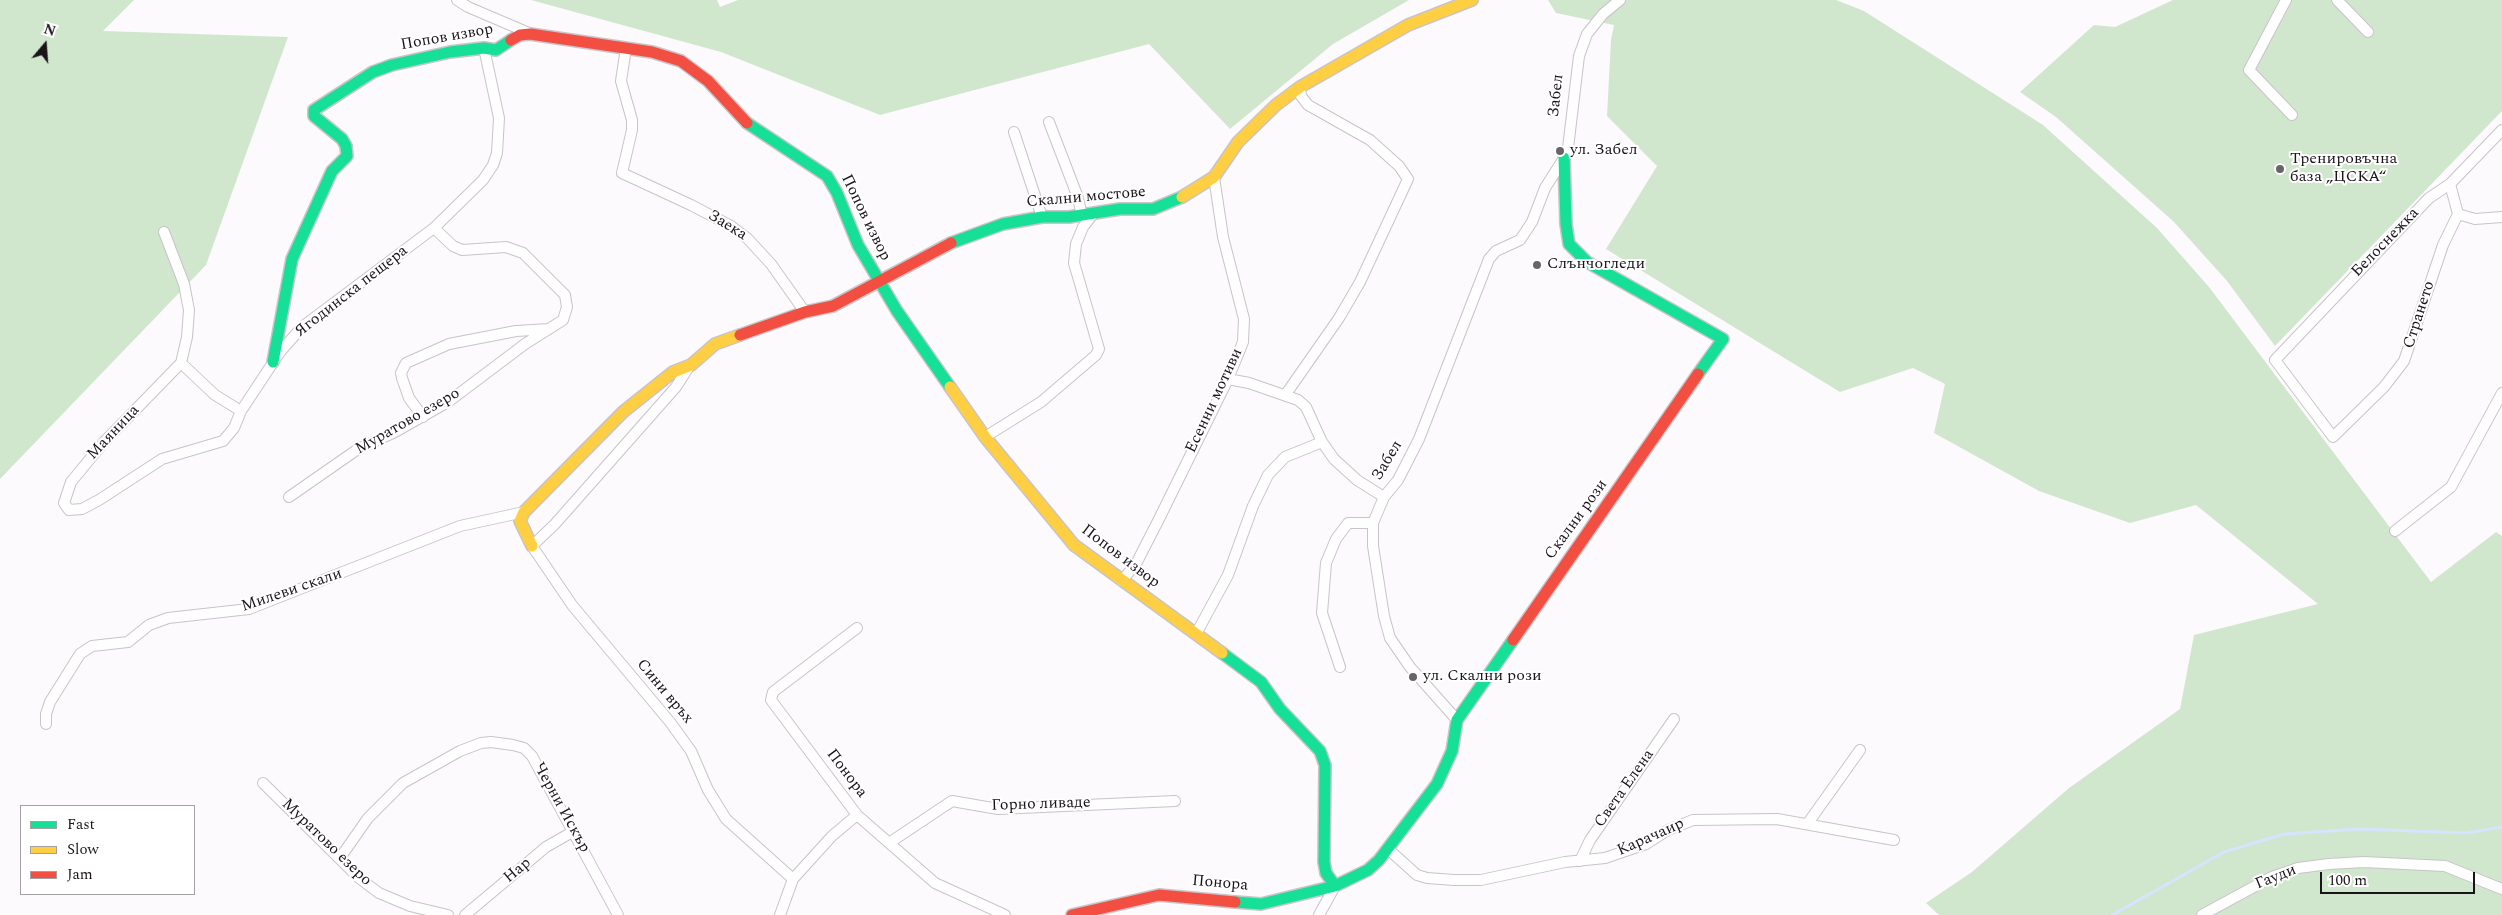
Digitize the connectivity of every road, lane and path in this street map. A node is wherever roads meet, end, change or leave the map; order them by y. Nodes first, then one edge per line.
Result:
1 (457, 0) edge
2 (1472, 0) edge
3 (1620, 0) edge
4 (2286, 0) edge
5 (2337, 0) edge
6 (2368, 32) dead end
7 (530, 34) junction
8 (484, 48) junction
9 (626, 48) junction
10 (1300, 87) junction
11 (2292, 115) dead end
12 (1049, 122) dead end
13 (2502, 130) edge
14 (1014, 132) dead end
15 (1564, 158) junction
16 (1214, 177) junction
17 (2450, 184) junction
18 (1094, 213) junction
19 (2458, 214) junction
20 (1082, 215) junction
21 (1042, 217) junction
22 (2502, 217) edge
23 (434, 228) junction
24 (164, 232) dead end
25 (878, 280) junction
26 (805, 312) junction
27 (550, 329) junction
28 (273, 362) junction
29 (181, 363) junction
30 (690, 365) junction
31 (1228, 379) junction
32 (2502, 393) edge
33 (1286, 394) junction
34 (241, 412) junction
35 (423, 417) junction
36 (985, 437) junction
37 (2333, 437) joint
38 (1322, 442) junction
39 (289, 497) dead end
40 (1384, 497) junction
41 (70, 510) joint
42 (524, 512) junction
43 (1373, 523) junction
44 (2395, 531) dead end
45 (532, 546) junction
46 (1122, 581) junction
47 (857, 628) dead end
48 (1196, 634) junction
49 (1340, 667) dead end
50 (1674, 719) dead end
51 (1456, 720) junction
52 (46, 724) dead end
53 (1860, 750) dead end
54 (263, 783) dead end
55 (1175, 801) dead end
56 (857, 814) junction
57 (1808, 823) junction
58 (574, 831) junction
59 (1894, 840) dead end
60 (890, 843) junction
61 (1388, 849) junction
62 (340, 858) junction
63 (1580, 861) junction
64 (792, 879) junction
65 (1335, 886) junction
66 (2502, 889) edge
67 (448, 915) edge
68 (465, 915) edge
69 (618, 915) edge
70 (780, 915) edge
71 (1005, 915) edge
72 (1072, 915) edge
73 (1319, 915) edge
74 (2202, 915) edge

1 - 7 street
2 - 10 street, Скални мостове
3 - 15 street, Забел
4 - 11 street
5 - 6 street
7 - 8 street, Попов извор
7 - 9 street, Попов извор
8 - 23 street, Ягодинска пещера
8 - 28 street, Попов извор
9 - 25 street, Попов извор
9 - 26 street, Заека
10 - 16 street, Скални мостове
10 - 33 street
12 - 20 street
13 - 17 street, Белоснежка
14 - 21 street
15 - 40 street, Забел
15 - 51 street, Скални рози
16 - 18 street, Скални мостове
16 - 31 street, Есенни мотиви
17 - 19 street
17 - 37 street, Белоснежка
18 - 20 street, Скални мостове
18 - 36 street
19 - 22 street
19 - 37 street, Странето
20 - 21 street, Скални мостове
21 - 25 street, Скални мостове
23 - 27 street, Муратово езеро
23 - 28 street, Ягодинска пещера
24 - 29 street
25 - 26 street, Скални мостове
25 - 36 street, Попов извор
26 - 30 street
27 - 35 street, Муратово езеро
27 - 35 street
28 - 34 street, Ягодинска пещера
29 - 34 street
29 - 41 street, Маяница
30 - 42 street
30 - 45 street
31 - 33 street
31 - 46 street, Есенни мотиви
32 - 44 street
33 - 38 street
34 - 41 street, Ягодинска пещера
35 - 39 street, Муратово езеро
36 - 46 street, Попов извор
38 - 40 street
38 - 48 street
40 - 43 street, Забел
42 - 45 street
42 - 52 street, Милеви скали
43 - 49 street
43 - 51 street, Забел
45 - 64 street, Сини връх
46 - 48 street, Попов извор
47 - 56 street, Понора
48 - 65 street, Попов извор
50 - 63 street, Света Елена
51 - 61 street
53 - 57 street
54 - 62 street, Муратово езеро
55 - 60 street, Горно ливаде
56 - 60 street, Понора
56 - 64 street
57 - 59 street, Карачаир
57 - 63 street, Карачаир
58 - 62 street, Черни Искър
58 - 68 street, Нар
58 - 69 street, Черни Искър
60 - 71 street, Понора
61 - 63 street, Карачаир
61 - 65 street
62 - 67 street, Муратово езеро
64 - 70 street
65 - 72 street, Понора
65 - 73 street
66 - 74 street, Гауди

